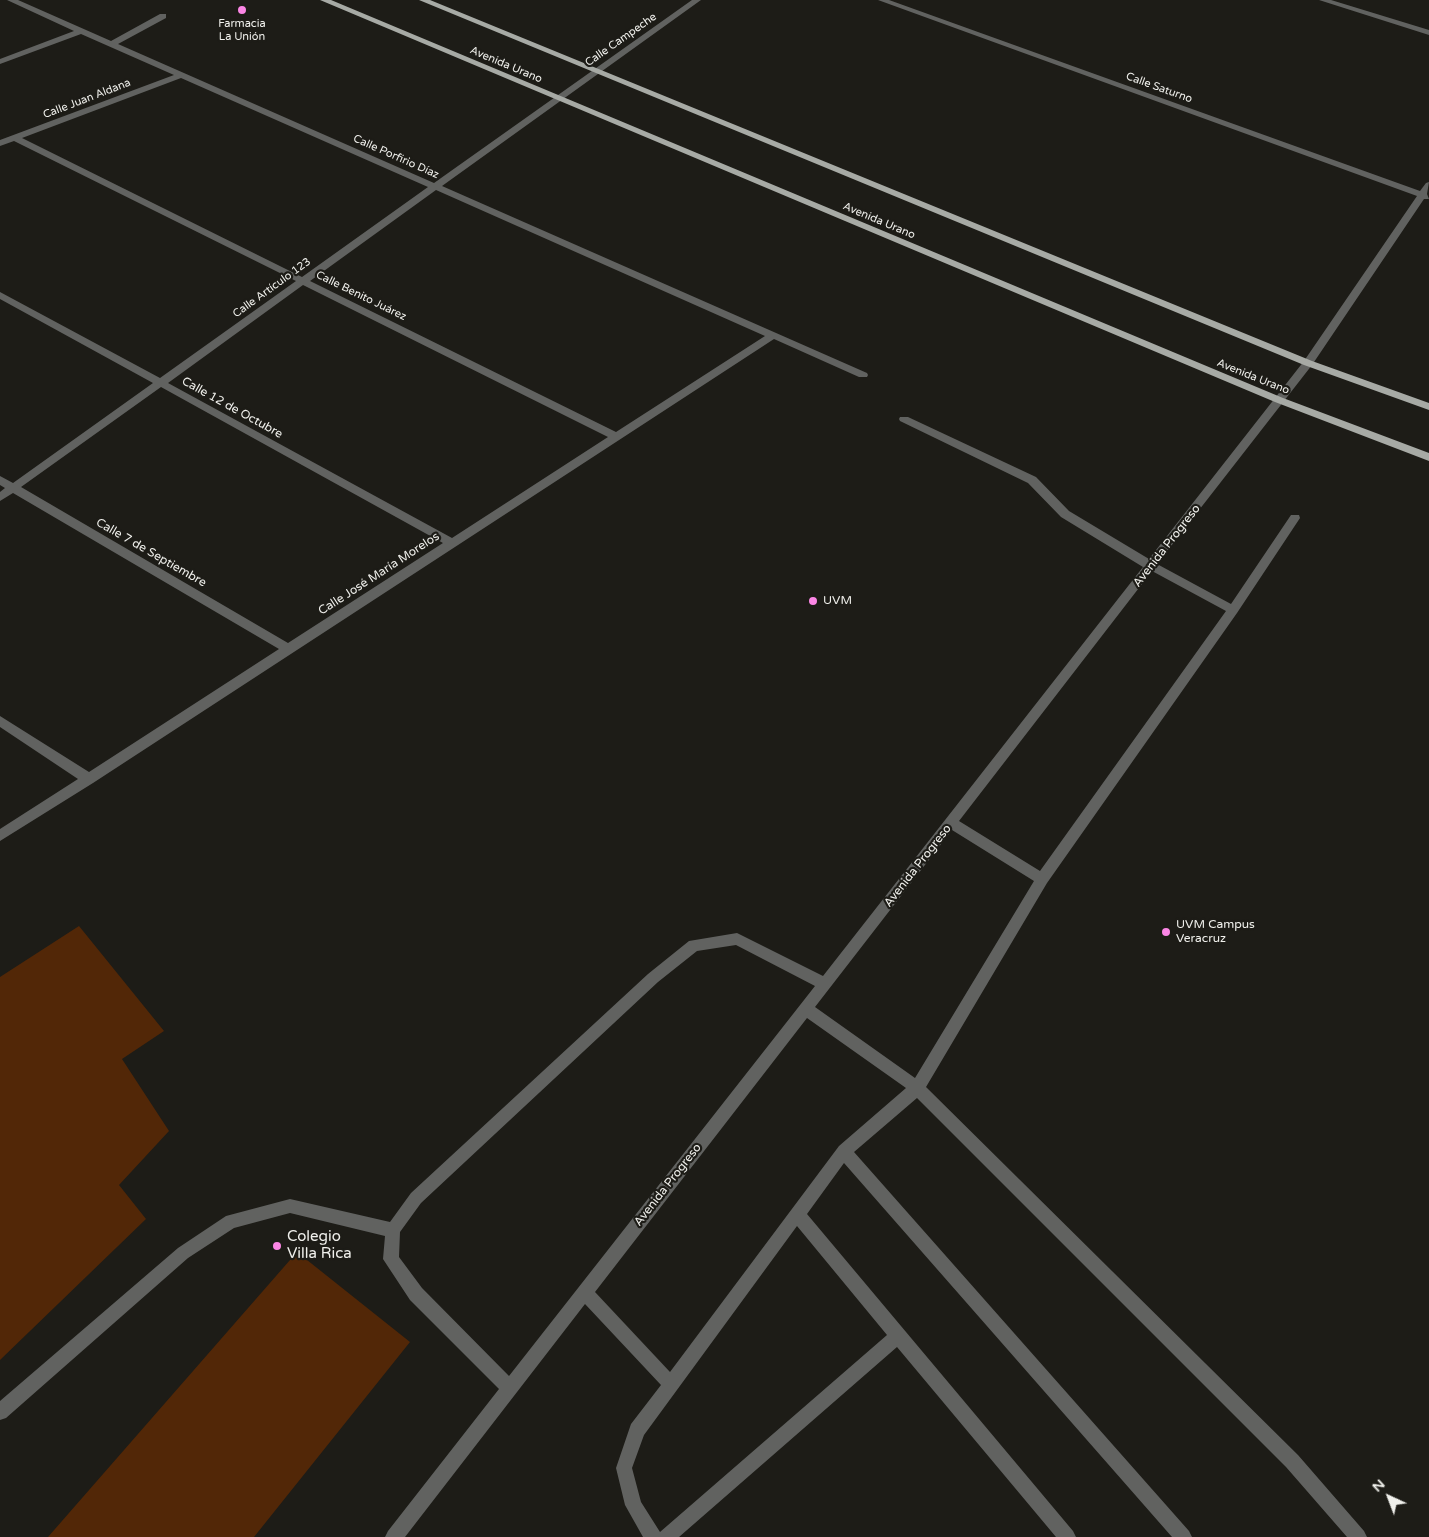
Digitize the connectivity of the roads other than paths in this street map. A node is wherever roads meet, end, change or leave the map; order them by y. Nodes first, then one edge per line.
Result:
1 (11, 0) edge
2 (38, 0) edge
3 (324, 0) edge
4 (422, 0) edge
5 (696, 0) edge
6 (882, 0) edge
7 (1323, 0) edge
8 (25, 6) junction
9 (163, 16) dead end
10 (81, 31) junction
11 (1429, 33) edge
12 (112, 44) junction
13 (0, 62) edge
14 (597, 71) junction
15 (182, 75) junction
16 (558, 99) junction
17 (15, 138) junction
18 (0, 143) edge
19 (435, 187) junction
20 (1426, 193) edge
21 (302, 281) junction
22 (0, 295) edge
23 (772, 336) junction
24 (1308, 363) junction
25 (863, 375) dead end
26 (160, 383) junction
27 (1280, 400) junction
28 (1429, 407) edge
29 (904, 419) dead end
30 (616, 437) junction
31 (1429, 457) edge
32 (0, 480) edge
33 (13, 488) junction
34 (0, 497) edge
35 (1295, 518) dead end
36 (452, 543) junction
37 (1152, 566) junction
38 (1233, 610) junction
39 (288, 649) junction
40 (0, 721) edge
41 (89, 779) junction
42 (951, 823) junction
43 (0, 836) edge
44 (1042, 879) junction
45 (825, 984) junction
46 (806, 1009) junction
47 (917, 1088) junction
48 (844, 1151) junction
49 (797, 1214) junction
50 (393, 1230) junction
51 (584, 1292) junction
52 (898, 1336) junction
53 (672, 1384) junction
54 (510, 1388) junction
55 (0, 1412) edge
56 (394, 1537) edge
57 (653, 1537) edge
58 (666, 1537) edge
59 (1067, 1537) edge
60 (1183, 1537) edge
61 (1358, 1537) edge

1 - 8 street, Calle Porfirio Díaz
2 - 8 street
3 - 16 main road, Avenida Urano
4 - 14 main road
5 - 14 street, Calle Campeche
6 - 20 street, Calle Saturno
7 - 11 street
8 - 10 street, Calle Porfirio Díaz
9 - 12 street
10 - 12 street, Calle Porfirio Díaz
10 - 13 street
12 - 15 street, Calle Porfirio Díaz
14 - 16 street, Calle Campeche
14 - 24 main road
15 - 17 street, Calle Juan Aldana
15 - 19 street, Calle Porfirio Díaz
16 - 19 street, Calle Artículo 123
16 - 27 main road, Avenida Urano
17 - 18 street, Calle Juan Aldana
17 - 21 street, Calle Benito Juárez
19 - 21 street, Calle Artículo 123
19 - 23 street, Calle Porfirio Díaz
20 - 24 street, Avenida Progreso
21 - 26 street, Calle Artículo 123
21 - 30 street, Calle Benito Juárez
22 - 26 street, Calle 12 de Octubre
23 - 25 street, Calle Porfirio Díaz
23 - 30 street, Calle José María Morelos
24 - 27 street, Avenida Progreso
24 - 28 main road
26 - 33 street, Calle Artículo 123
26 - 36 street, Calle 12 de Octubre
27 - 31 main road, Avenida Urano
27 - 37 street, Avenida Progreso
29 - 37 street
30 - 36 street, Calle José María Morelos
32 - 33 street, Calle 7 de Septiembre
33 - 34 street, Calle Artículo 123
33 - 39 street, Calle 7 de Septiembre
35 - 38 street
36 - 39 street, Calle José María Morelos
37 - 38 street
37 - 42 street, Avenida Progreso
38 - 44 street
39 - 41 street, Calle José María Morelos
40 - 41 street
41 - 43 street, Calle José María Morelos
42 - 44 street
42 - 45 street, Avenida Progreso
44 - 47 street
45 - 46 street, Avenida Progreso
45 - 50 street
46 - 47 street
46 - 51 street, Avenida Progreso
47 - 48 street
47 - 61 street
48 - 49 street
48 - 60 street
49 - 52 street
49 - 53 street
50 - 54 street
50 - 55 street
51 - 53 street
51 - 54 street, Avenida Progreso
52 - 58 street
52 - 59 street
53 - 57 street
54 - 56 street, Avenida Progreso

